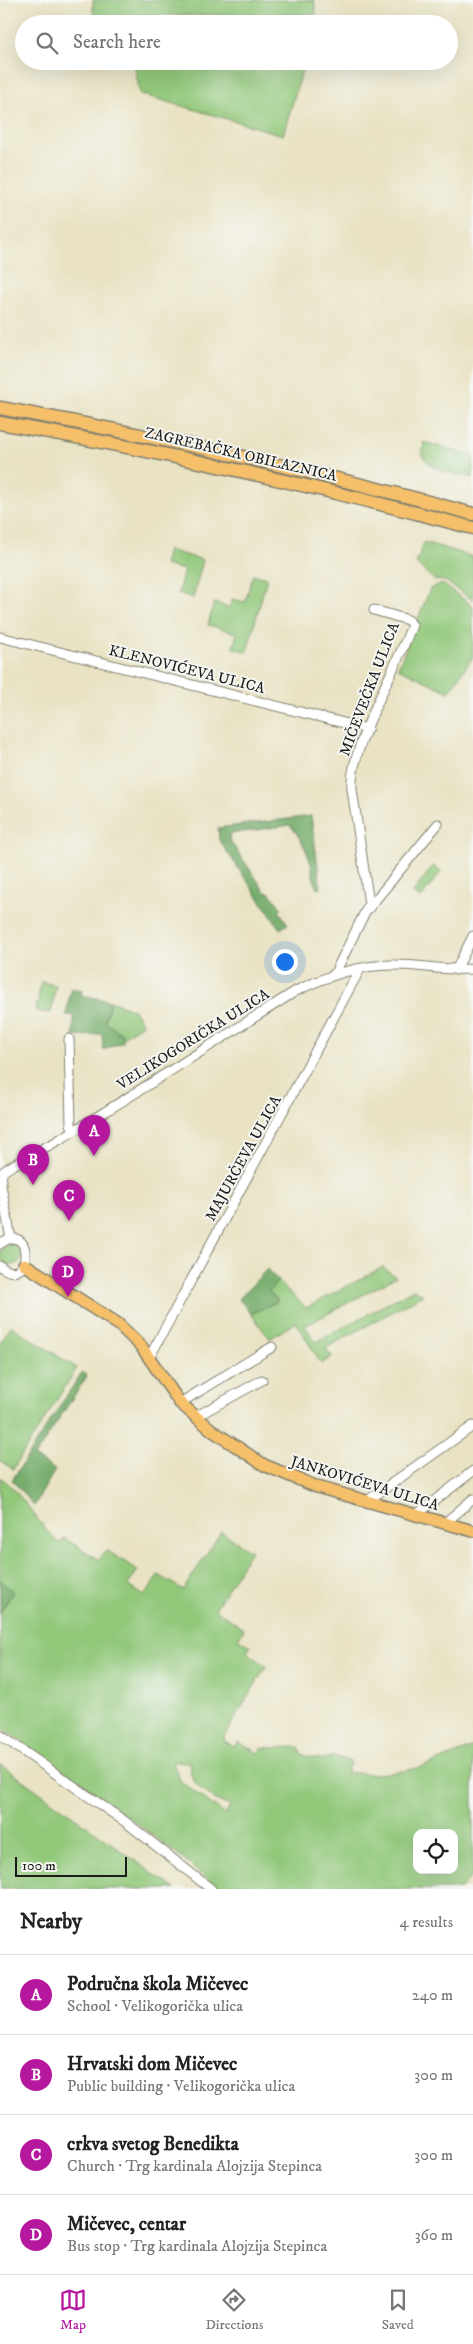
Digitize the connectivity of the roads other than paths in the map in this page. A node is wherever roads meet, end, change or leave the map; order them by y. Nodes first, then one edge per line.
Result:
1 (0, 408) edge
2 (0, 423) edge
3 (473, 514) edge
4 (473, 528) edge
5 (374, 610) dead end
6 (0, 636) edge
7 (368, 729) junction
8 (438, 824) dead end
9 (368, 909) junction
10 (473, 936) edge
11 (360, 969) junction
12 (473, 969) edge
13 (456, 970) junction
14 (334, 975) junction
15 (69, 1039) dead end
16 (74, 1131) junction
17 (1, 1173) edge
18 (11, 1239) junction
19 (0, 1244) edge
20 (24, 1264) junction
21 (0, 1267) edge
22 (272, 1347) dead end
23 (149, 1358) junction
24 (262, 1380) dead end
25 (180, 1403) junction
26 (195, 1417) junction
27 (473, 1426) edge
28 (473, 1471) edge
29 (473, 1499) edge
30 (367, 1501) junction
31 (416, 1515) junction
32 (445, 1523) junction
33 (473, 1531) edge
34 (0, 1735) edge
35 (211, 1889) edge

1 - 3 highway, ZAGREBAČKA OBILAZNICA
2 - 4 highway, ZAGREBAČKA OBILAZNICA
5 - 7 street, MIČEVEČKA ULICA
6 - 7 street, KLENOVIĆEVA ULICA
7 - 9 street, MIČEVEČKA ULICA
8 - 9 street
9 - 14 street
10 - 13 street
11 - 13 street, VELIKOGORIČKA ULICA
11 - 14 street, VELIKOGORIČKA ULICA
11 - 23 street, MAJURČEVA ULICA
12 - 13 street, VELIKOGORIČKA ULICA
14 - 16 street, VELIKOGORIČKA ULICA
15 - 16 street
16 - 17 street, VELIKOGORIČKA ULICA
17 - 18 street
18 - 19 street
18 - 20 street
20 - 21 street
20 - 23 main road, JANKOVIĆEVA ULICA
22 - 25 street
23 - 25 main road, JANKOVIĆEVA ULICA
24 - 26 street
25 - 26 main road, JANKOVIĆEVA ULICA
26 - 30 main road, JANKOVIĆEVA ULICA
27 - 30 street
28 - 31 street
29 - 32 street
30 - 31 main road, JANKOVIĆEVA ULICA
31 - 32 main road, JANKOVIĆEVA ULICA
32 - 33 main road, JANKOVIĆEVA ULICA
34 - 35 street

